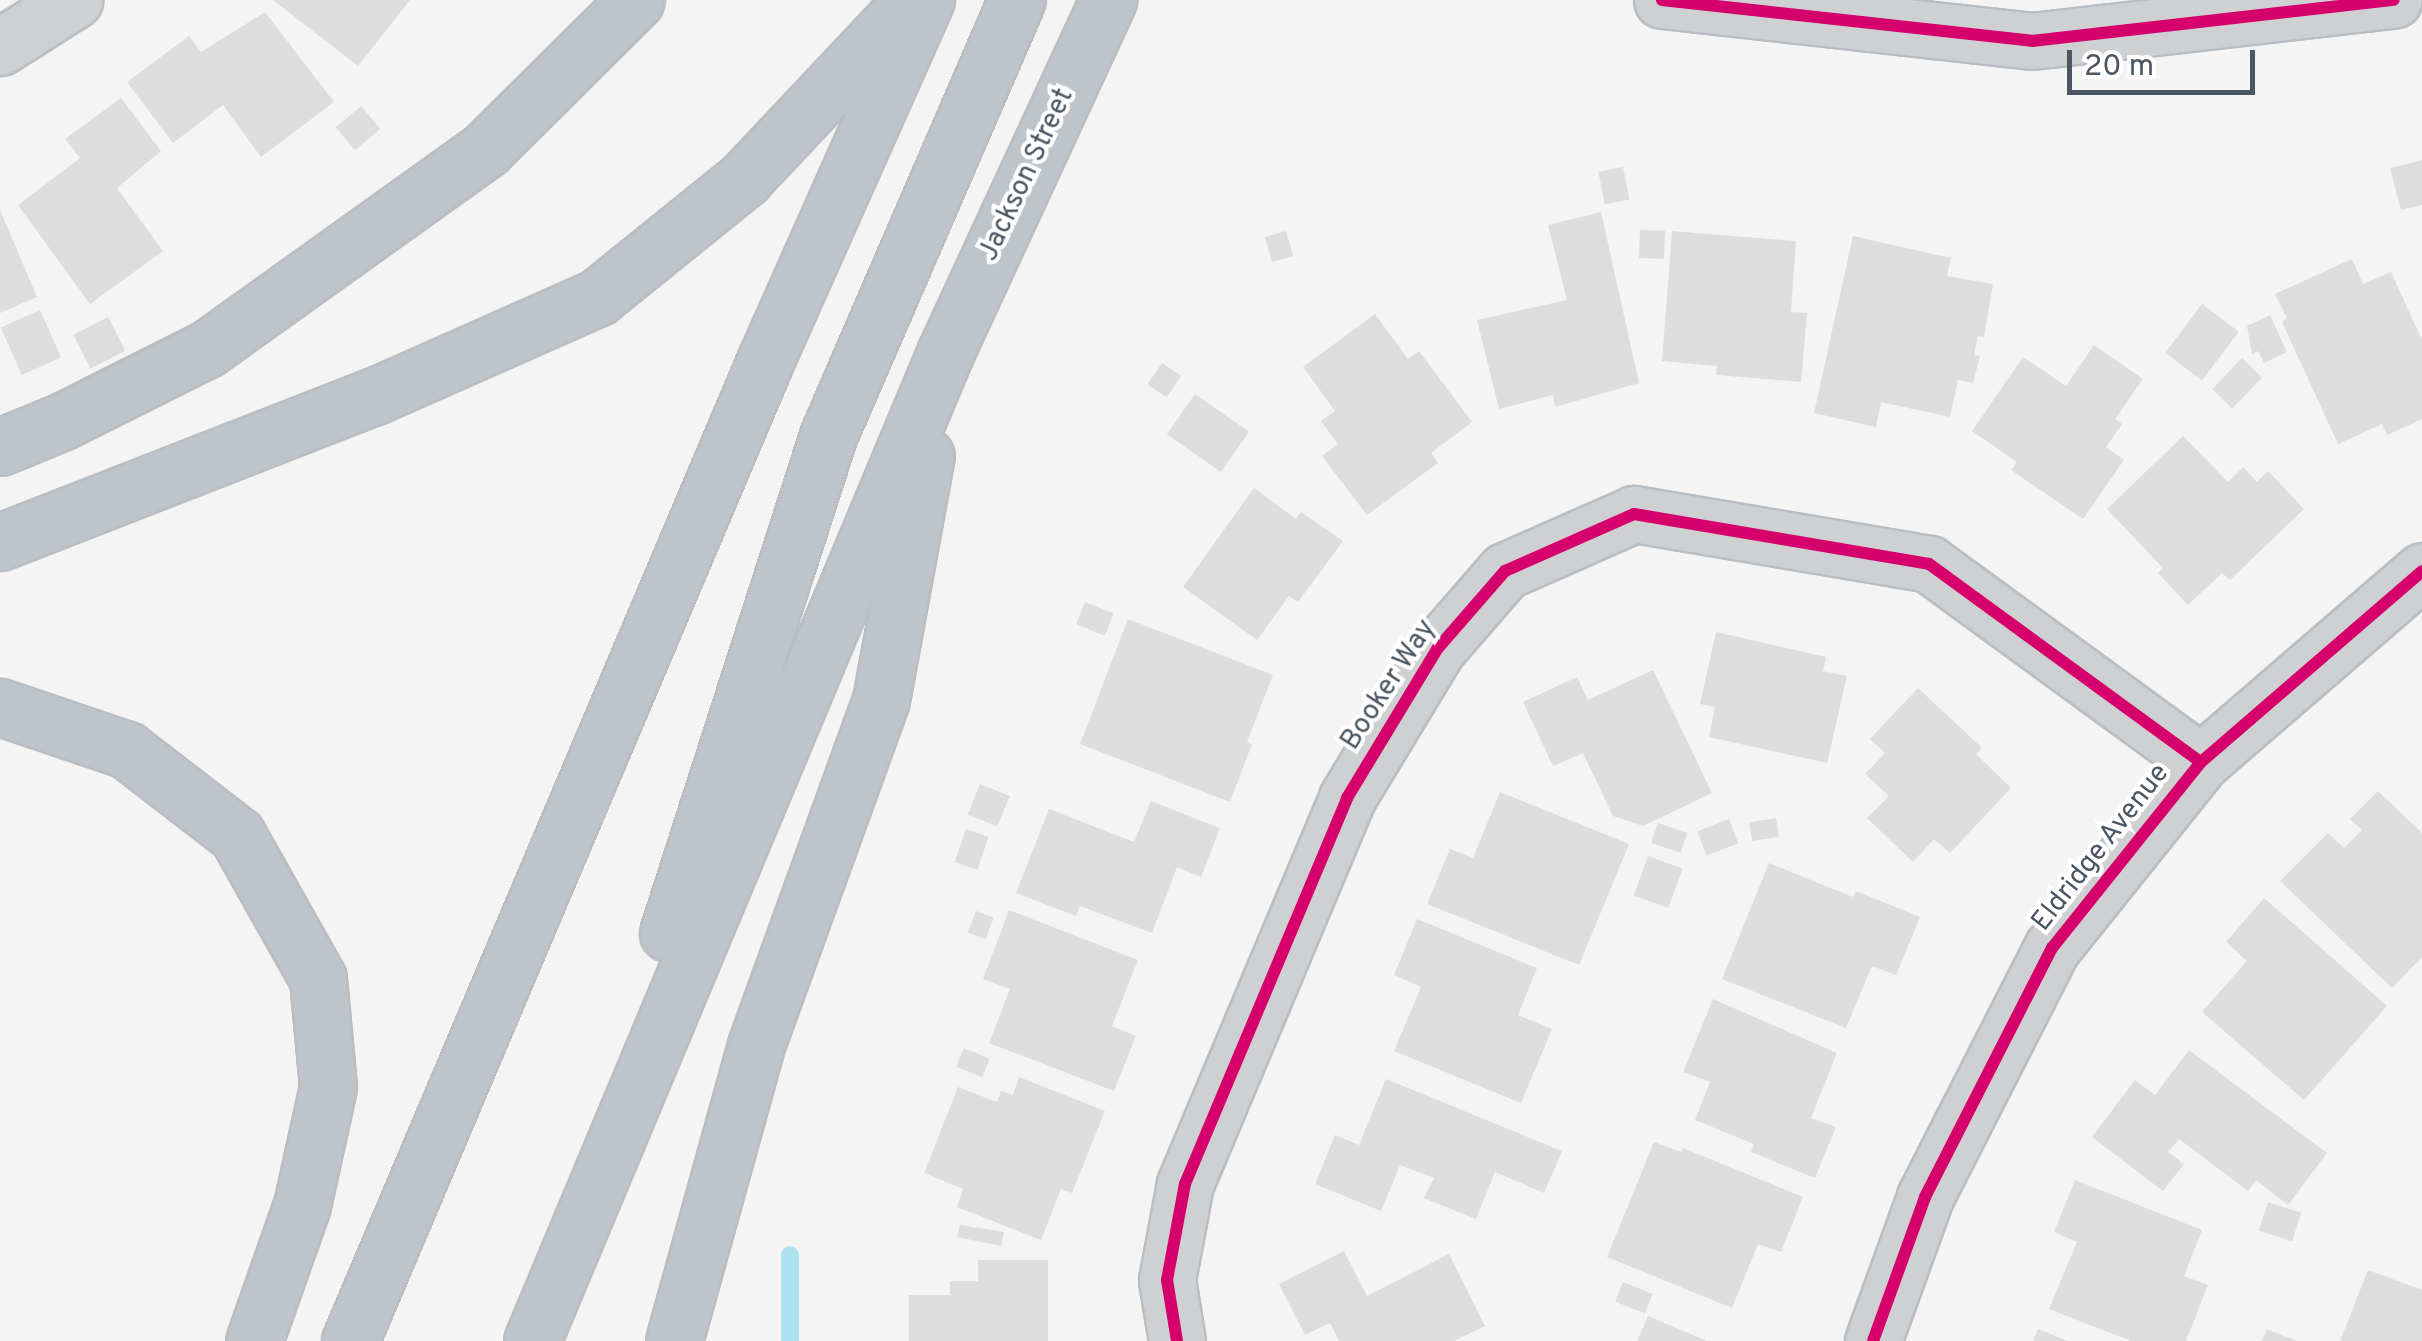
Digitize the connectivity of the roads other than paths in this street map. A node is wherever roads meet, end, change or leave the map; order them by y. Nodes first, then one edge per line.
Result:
1 (74, 0) edge
2 (636, 0) edge
3 (912, 0) edge
4 (926, 0) edge
5 (1017, 0) edge
6 (1108, 0) edge
7 (1662, 0) edge
8 (2394, 0) edge
9 (2260, 8) edge
10 (0, 47) edge
11 (946, 351) junction
12 (0, 447) edge
13 (0, 542) edge
14 (2422, 571) edge
15 (0, 707) edge
16 (2200, 762) junction
17 (704, 1224) junction
18 (542, 1317) edge
19 (254, 1341) edge
20 (350, 1341) edge
21 (674, 1341) edge
22 (700, 1341) edge
23 (1177, 1341) edge
24 (1873, 1341) edge

1 - 10 street
2 - 12 highway
3 - 13 highway
4 - 20 highway
5 - 18 highway
6 - 11 highway, Jackson Street
7 - 9 street
8 - 9 street
11 - 17 highway
11 - 18 highway
14 - 16 street, Eldridge Avenue
15 - 19 highway
16 - 23 street, Booker Way
16 - 24 street, Eldridge Avenue
17 - 21 highway
17 - 22 highway

